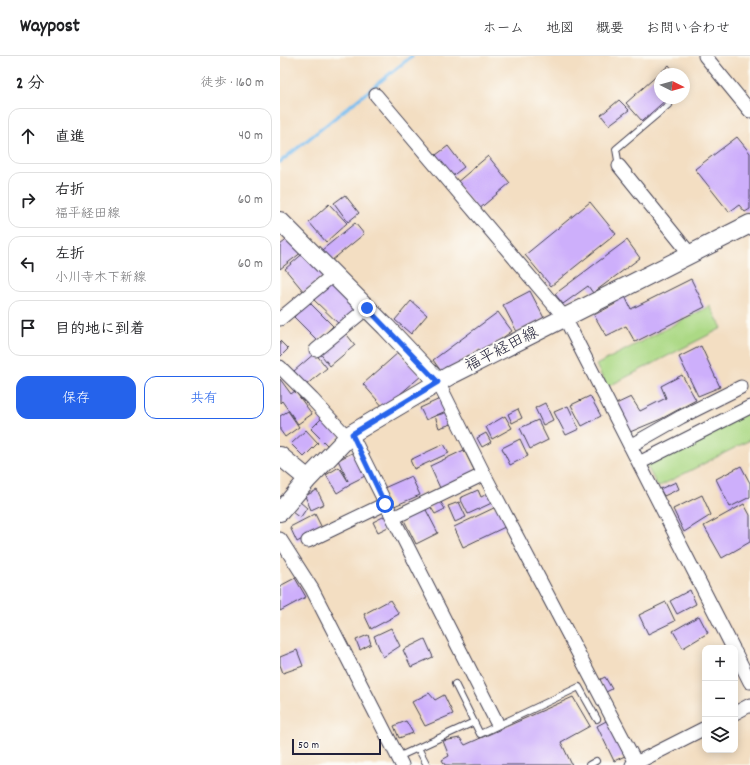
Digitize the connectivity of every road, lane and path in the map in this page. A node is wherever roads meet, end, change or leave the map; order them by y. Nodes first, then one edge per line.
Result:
1 (705, 56) edge
2 (376, 95) dead end
3 (668, 105) dead end
4 (750, 111) edge
5 (619, 166) joint
6 (280, 221) edge
7 (750, 224) edge
8 (690, 254) junction
9 (334, 274) junction
10 (367, 308) junction
11 (565, 318) junction
12 (280, 319) edge
13 (316, 350) dead end
14 (280, 367) edge
15 (438, 382) junction
16 (741, 387) dead end
17 (750, 407) edge
18 (350, 436) junction
19 (630, 446) junction
20 (280, 456) edge
21 (639, 463) junction
22 (484, 474) junction
23 (308, 479) junction
24 (385, 504) junction
25 (280, 512) edge
26 (393, 518) junction
27 (280, 539) edge
28 (308, 541) dead end
29 (731, 645) edge
30 (738, 658) edge
31 (750, 682) edge
32 (455, 684) dead end
33 (750, 705) edge
34 (738, 711) edge
35 (597, 719) dead end
36 (496, 721) dead end
37 (474, 722) junction
38 (702, 730) edge
39 (418, 748) junction
40 (400, 761) edge
41 (596, 761) dead end
42 (634, 764) edge
43 (428, 765) edge
44 (589, 765) edge

1 - 4 street
2 - 11 street
3 - 5 lane
5 - 8 street
6 - 9 main road
7 - 8 main road, 福平経田線
8 - 11 main road, 福平経田線
9 - 10 main road
9 - 12 street
10 - 13 street
10 - 15 main road
11 - 15 main road, 福平経田線
11 - 19 street
14 - 18 street
15 - 18 main road, 福平経田線
15 - 22 street
16 - 19 street
17 - 21 street
18 - 23 main road, 福平経田線
18 - 24 street
19 - 21 street
20 - 23 main road
21 - 29 street
22 - 26 street
22 - 42 street
23 - 25 main road, 福平経田線
24 - 26 street
24 - 28 street
26 - 36 street
27 - 40 street
30 - 31 street
32 - 37 lane
33 - 34 street
35 - 37 lane
37 - 39 lane
38 - 42 street
39 - 40 lane
39 - 43 lane
41 - 44 lane

